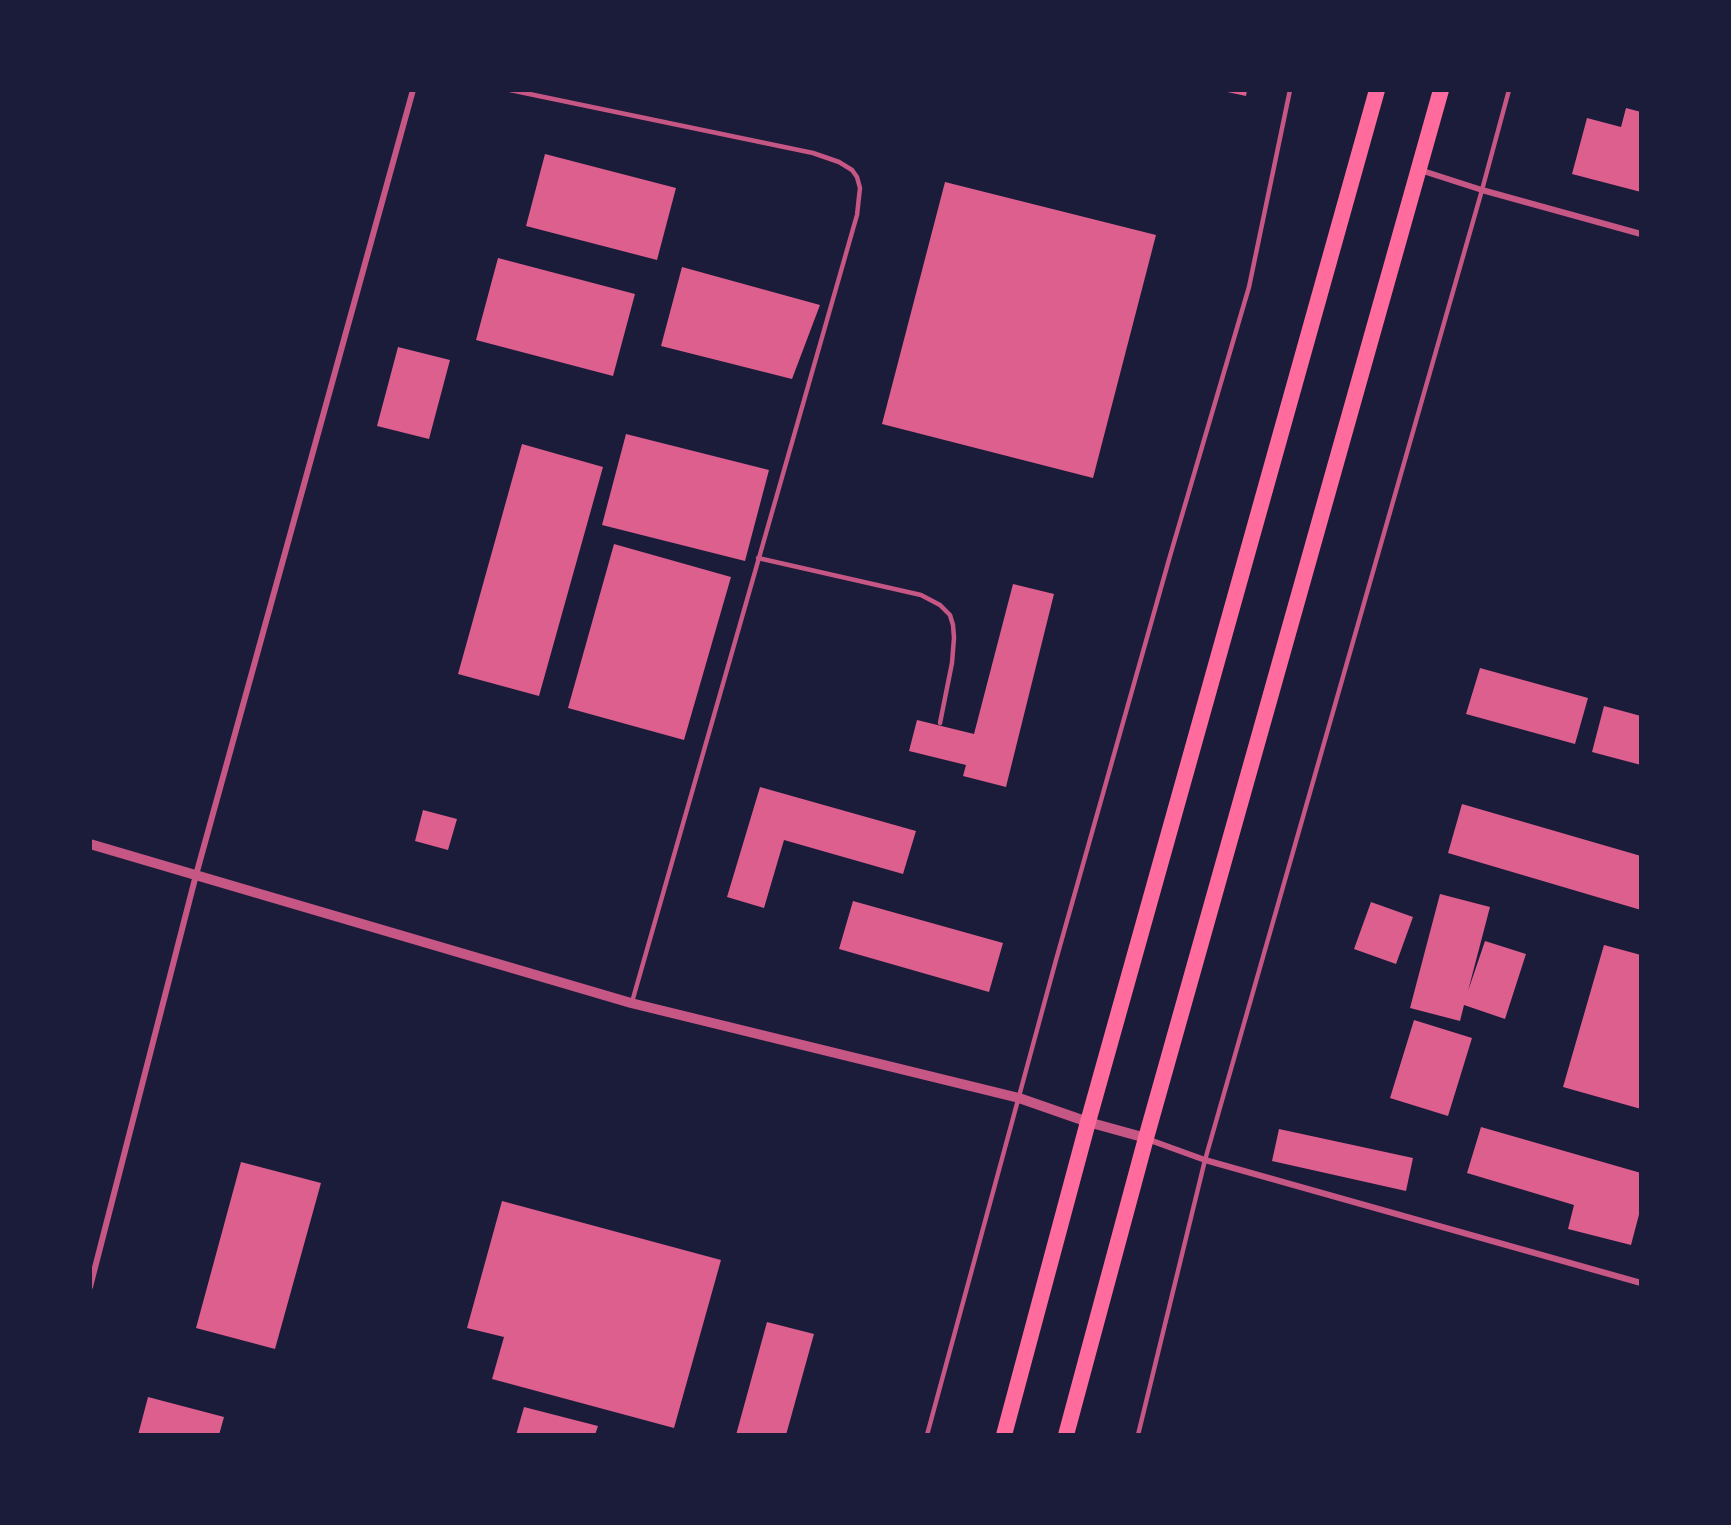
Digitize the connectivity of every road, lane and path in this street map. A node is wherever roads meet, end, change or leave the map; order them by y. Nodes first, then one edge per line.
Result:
1 (413, 90) edge
2 (510, 90) edge
3 (1290, 90) edge
4 (1377, 90) edge
5 (1441, 90) edge
6 (1509, 90) edge
7 (1419, 170) junction
8 (1482, 190) junction
9 (1641, 234) edge
10 (758, 558) junction
11 (940, 723) dead end
12 (90, 844) edge
13 (196, 875) junction
14 (632, 1004) junction
15 (1019, 1098) junction
16 (1088, 1122) junction
17 (1146, 1138) junction
18 (1205, 1160) junction
19 (1641, 1283) edge
20 (90, 1287) edge
21 (927, 1435) edge
22 (1004, 1435) edge
23 (1066, 1435) edge
24 (1138, 1435) edge

1 - 13 street
2 - 10 lane
3 - 15 lane
4 - 16 highway
5 - 7 highway
6 - 8 lane
7 - 8 street
7 - 17 highway
8 - 9 street
8 - 18 lane
10 - 11 lane
10 - 14 lane
12 - 13 street
13 - 14 street
13 - 20 street
14 - 15 street
15 - 16 street
15 - 21 lane
16 - 17 street
16 - 22 highway
17 - 18 street
17 - 23 highway
18 - 19 street
18 - 24 lane

